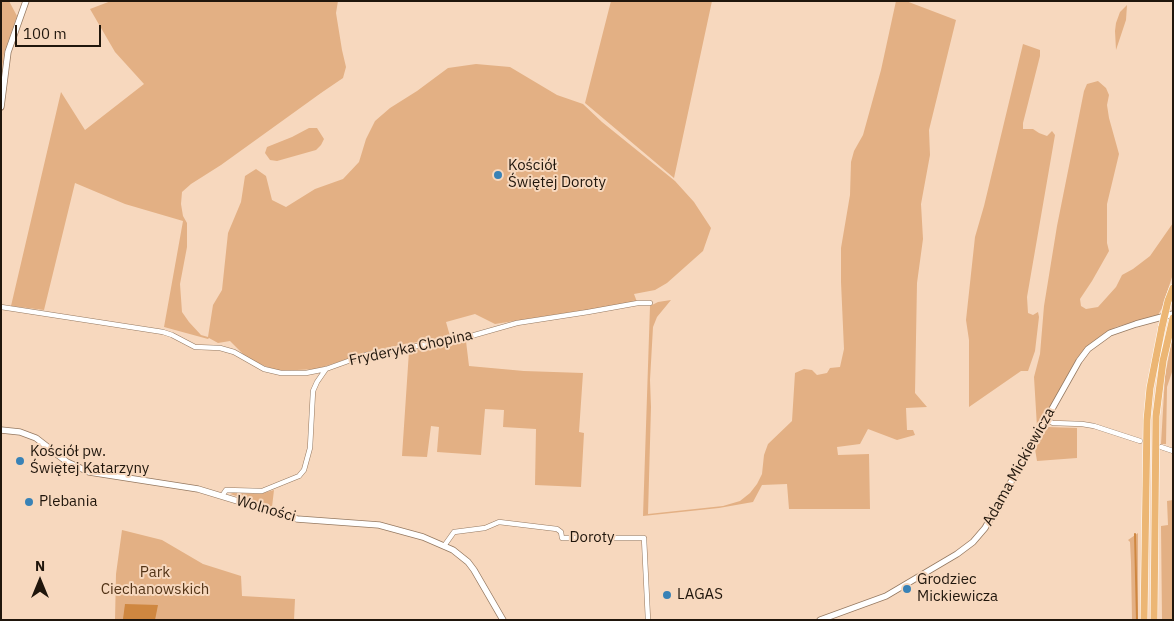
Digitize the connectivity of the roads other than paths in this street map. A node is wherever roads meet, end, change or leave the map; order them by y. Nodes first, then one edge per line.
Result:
1 (26, 1) edge
2 (1, 107) edge
3 (1173, 288) edge
4 (650, 303) dead end
5 (1, 307) edge
6 (1173, 314) edge
7 (1173, 318) edge
8 (326, 370) junction
9 (1046, 420) junction
10 (1, 430) edge
11 (1140, 441) dead end
12 (1161, 447) dead end
13 (1173, 451) edge
14 (222, 496) junction
15 (444, 546) junction
16 (503, 620) edge
17 (648, 620) edge
18 (820, 620) edge
19 (1144, 620) edge
20 (1154, 620) edge

1 - 2 street
3 - 19 main road, bridge
4 - 8 street, Fryderyka Chopina
5 - 8 street, Fryderyka Chopina
6 - 9 street, Adama Mickiewicza
7 - 20 main road
8 - 14 street
9 - 11 street
9 - 18 street, Adama Mickiewicza
10 - 14 street, Wolności
12 - 13 street
14 - 15 street, Wolności
15 - 16 street, Wolności
15 - 17 street, Doroty

